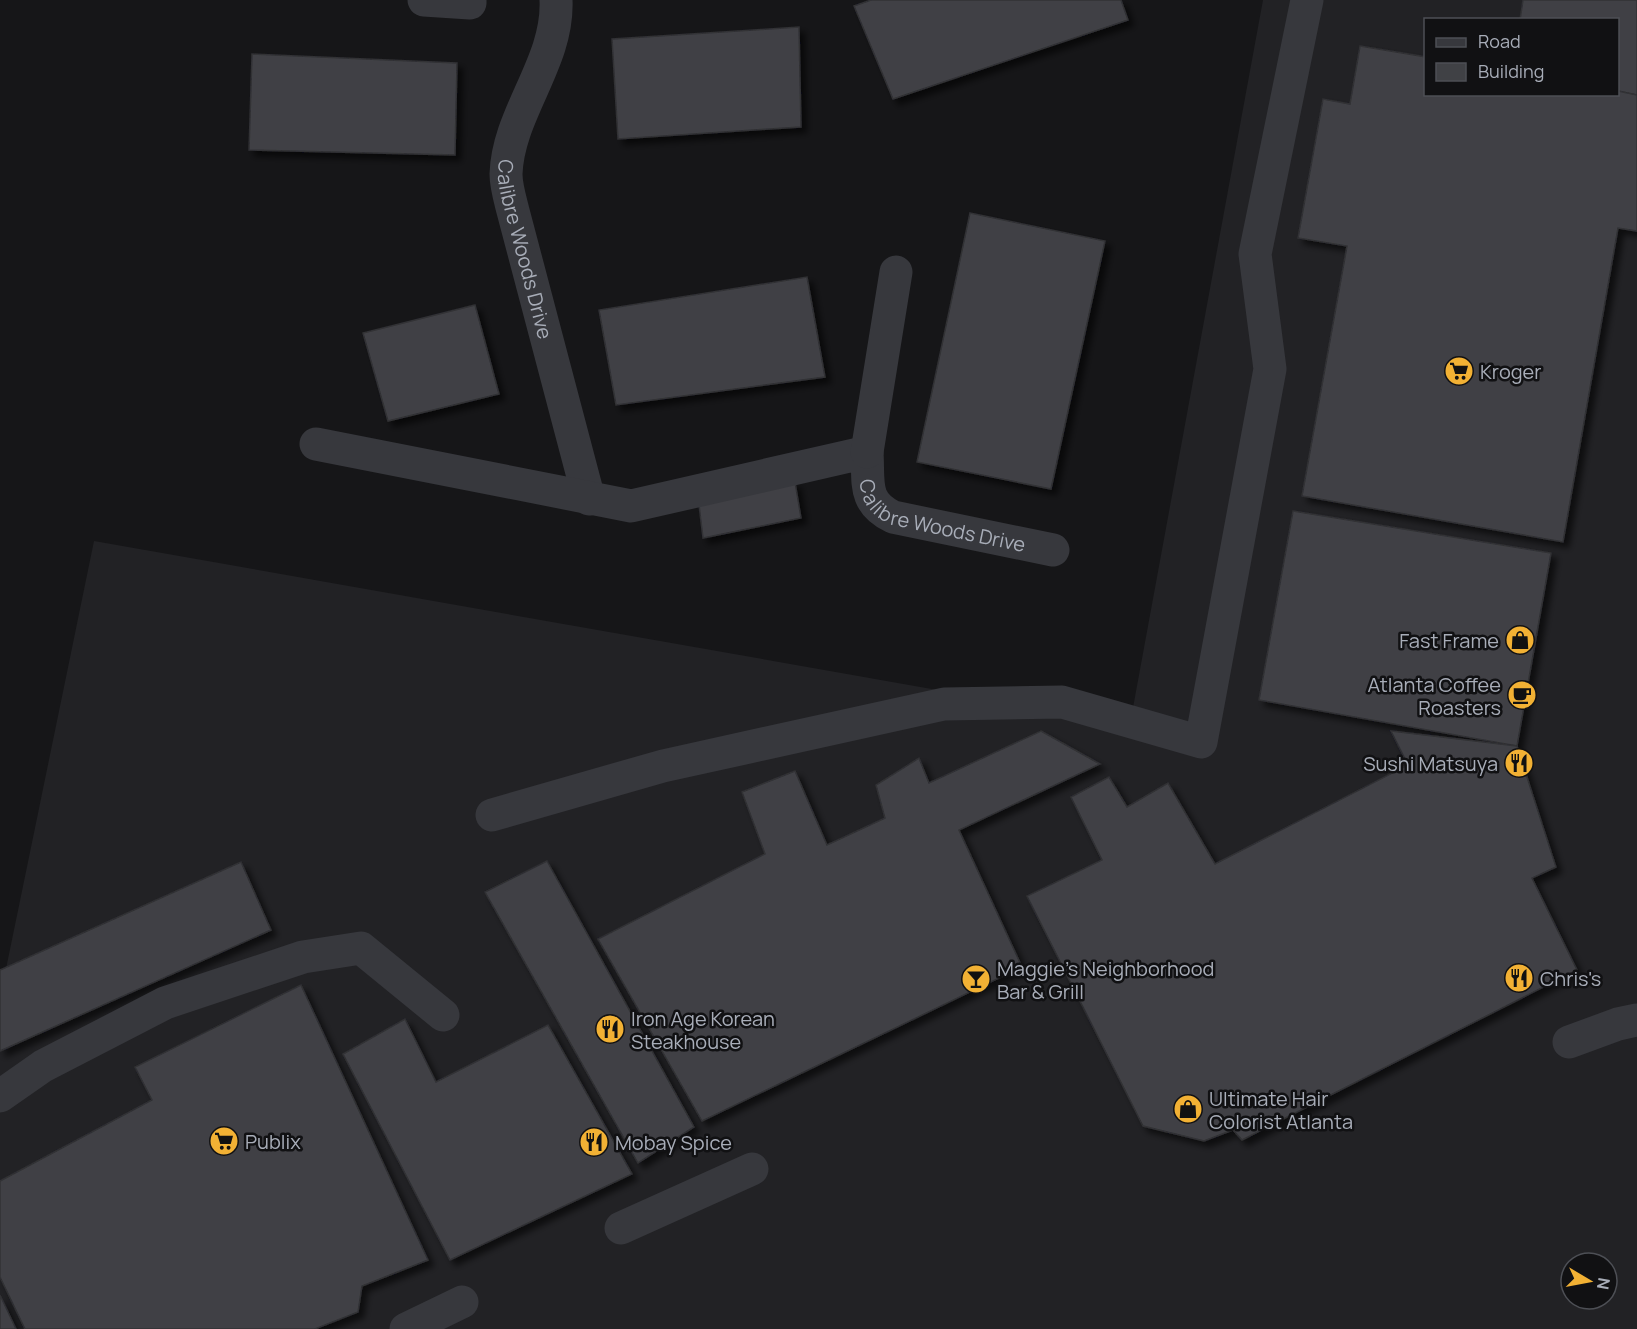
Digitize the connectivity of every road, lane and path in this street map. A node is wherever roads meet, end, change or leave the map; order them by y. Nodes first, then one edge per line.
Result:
1 (424, 0) edge
2 (470, 0) edge
3 (556, 0) edge
4 (1307, 0) edge
5 (896, 272) dead end
6 (316, 444) dead end
7 (867, 452) junction
8 (590, 499) junction
9 (1053, 550) dead end
10 (492, 815) dead end
11 (443, 1015) dead end
12 (1637, 1020) edge
13 (1569, 1042) dead end
14 (0, 1096) edge
15 (752, 1169) dead end
16 (621, 1228) dead end
17 (462, 1302) dead end
18 (406, 1329) edge

1 - 2 street
3 - 8 street, Calibre Woods Drive
4 - 10 street
5 - 7 street, Calibre Woods Drive
6 - 8 street, Calibre Woods Drive
7 - 8 street, Calibre Woods Drive
7 - 9 street, Calibre Woods Drive
11 - 14 street
12 - 13 street
15 - 16 street
17 - 18 street

